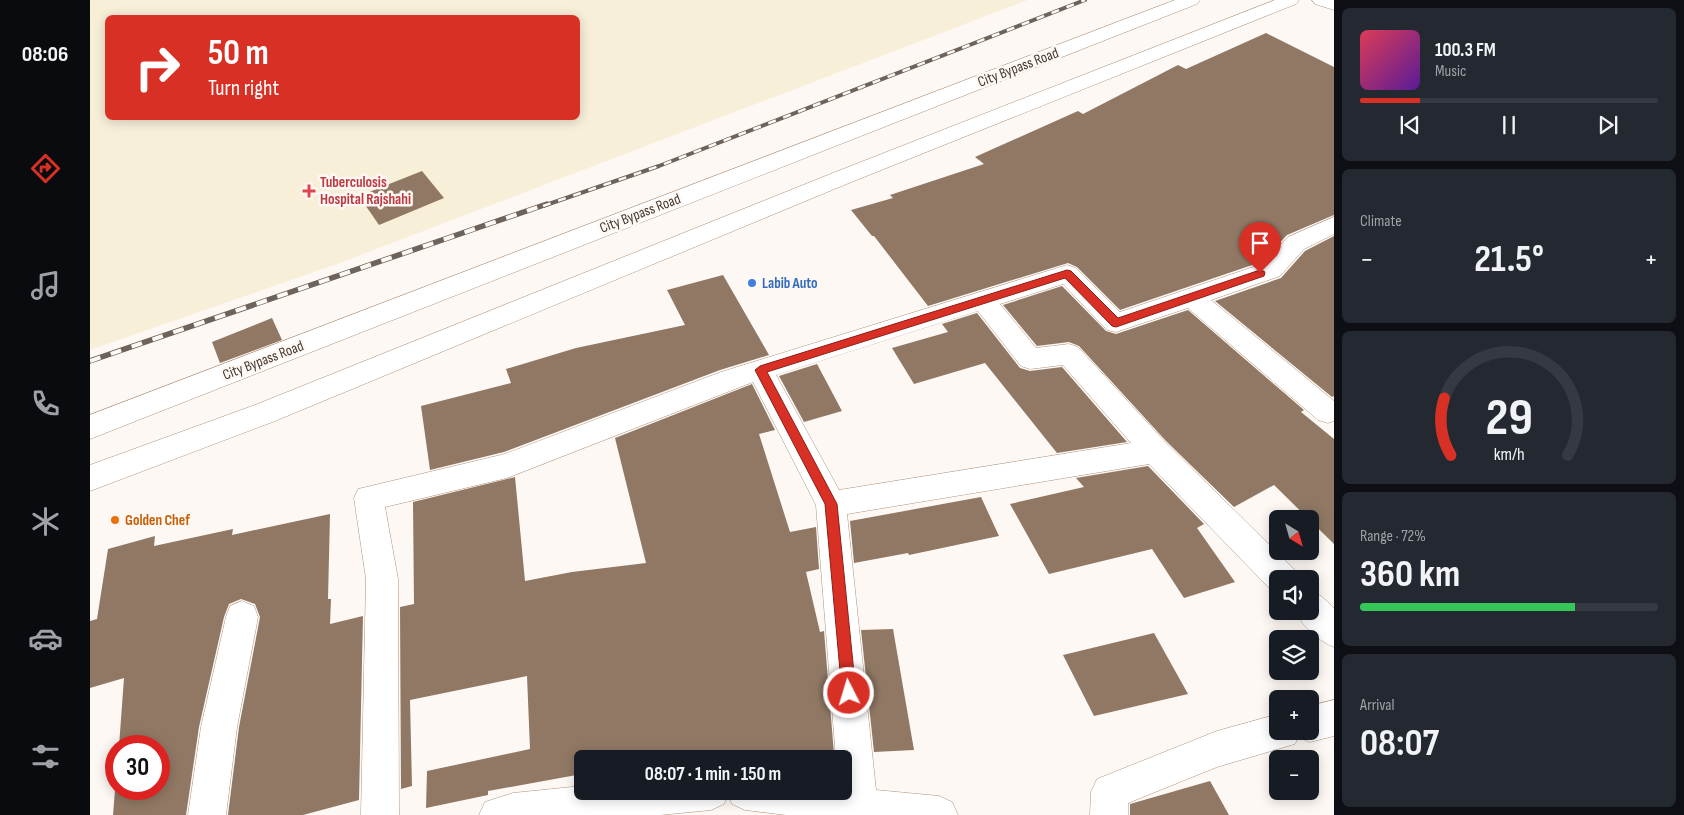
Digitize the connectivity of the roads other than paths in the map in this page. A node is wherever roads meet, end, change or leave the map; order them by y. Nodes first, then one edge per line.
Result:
1 (1191, 0) edge
2 (1290, 0) edge
3 (1321, 0) edge
4 (1334, 5) edge
5 (1334, 225) edge
6 (1191, 297) junction
7 (983, 300) junction
8 (760, 370) junction
9 (1328, 412) dead end
10 (90, 427) edge
11 (1155, 451) junction
12 (90, 478) edge
13 (831, 504) junction
14 (1273, 570) edge
15 (1319, 616) edge
16 (242, 617) dead end
17 (1334, 631) edge
18 (1334, 718) edge
19 (1319, 722) edge
20 (1269, 735) edge
21 (672, 800) edge
22 (813, 800) edge
23 (859, 806) junction
24 (642, 807) edge
25 (207, 815) edge
26 (380, 815) edge
27 (498, 815) edge
28 (939, 815) edge
29 (1109, 815) edge

1 - 10 street, City Bypass Road
2 - 12 street
3 - 4 street
5 - 6 street
6 - 7 street
6 - 9 street
7 - 8 street
7 - 11 street
8 - 13 street
8 - 26 street
11 - 13 street
11 - 14 street
13 - 23 street
15 - 17 street
16 - 25 street
18 - 19 street
20 - 29 street
21 - 24 street
22 - 23 street
23 - 28 street
24 - 27 street

